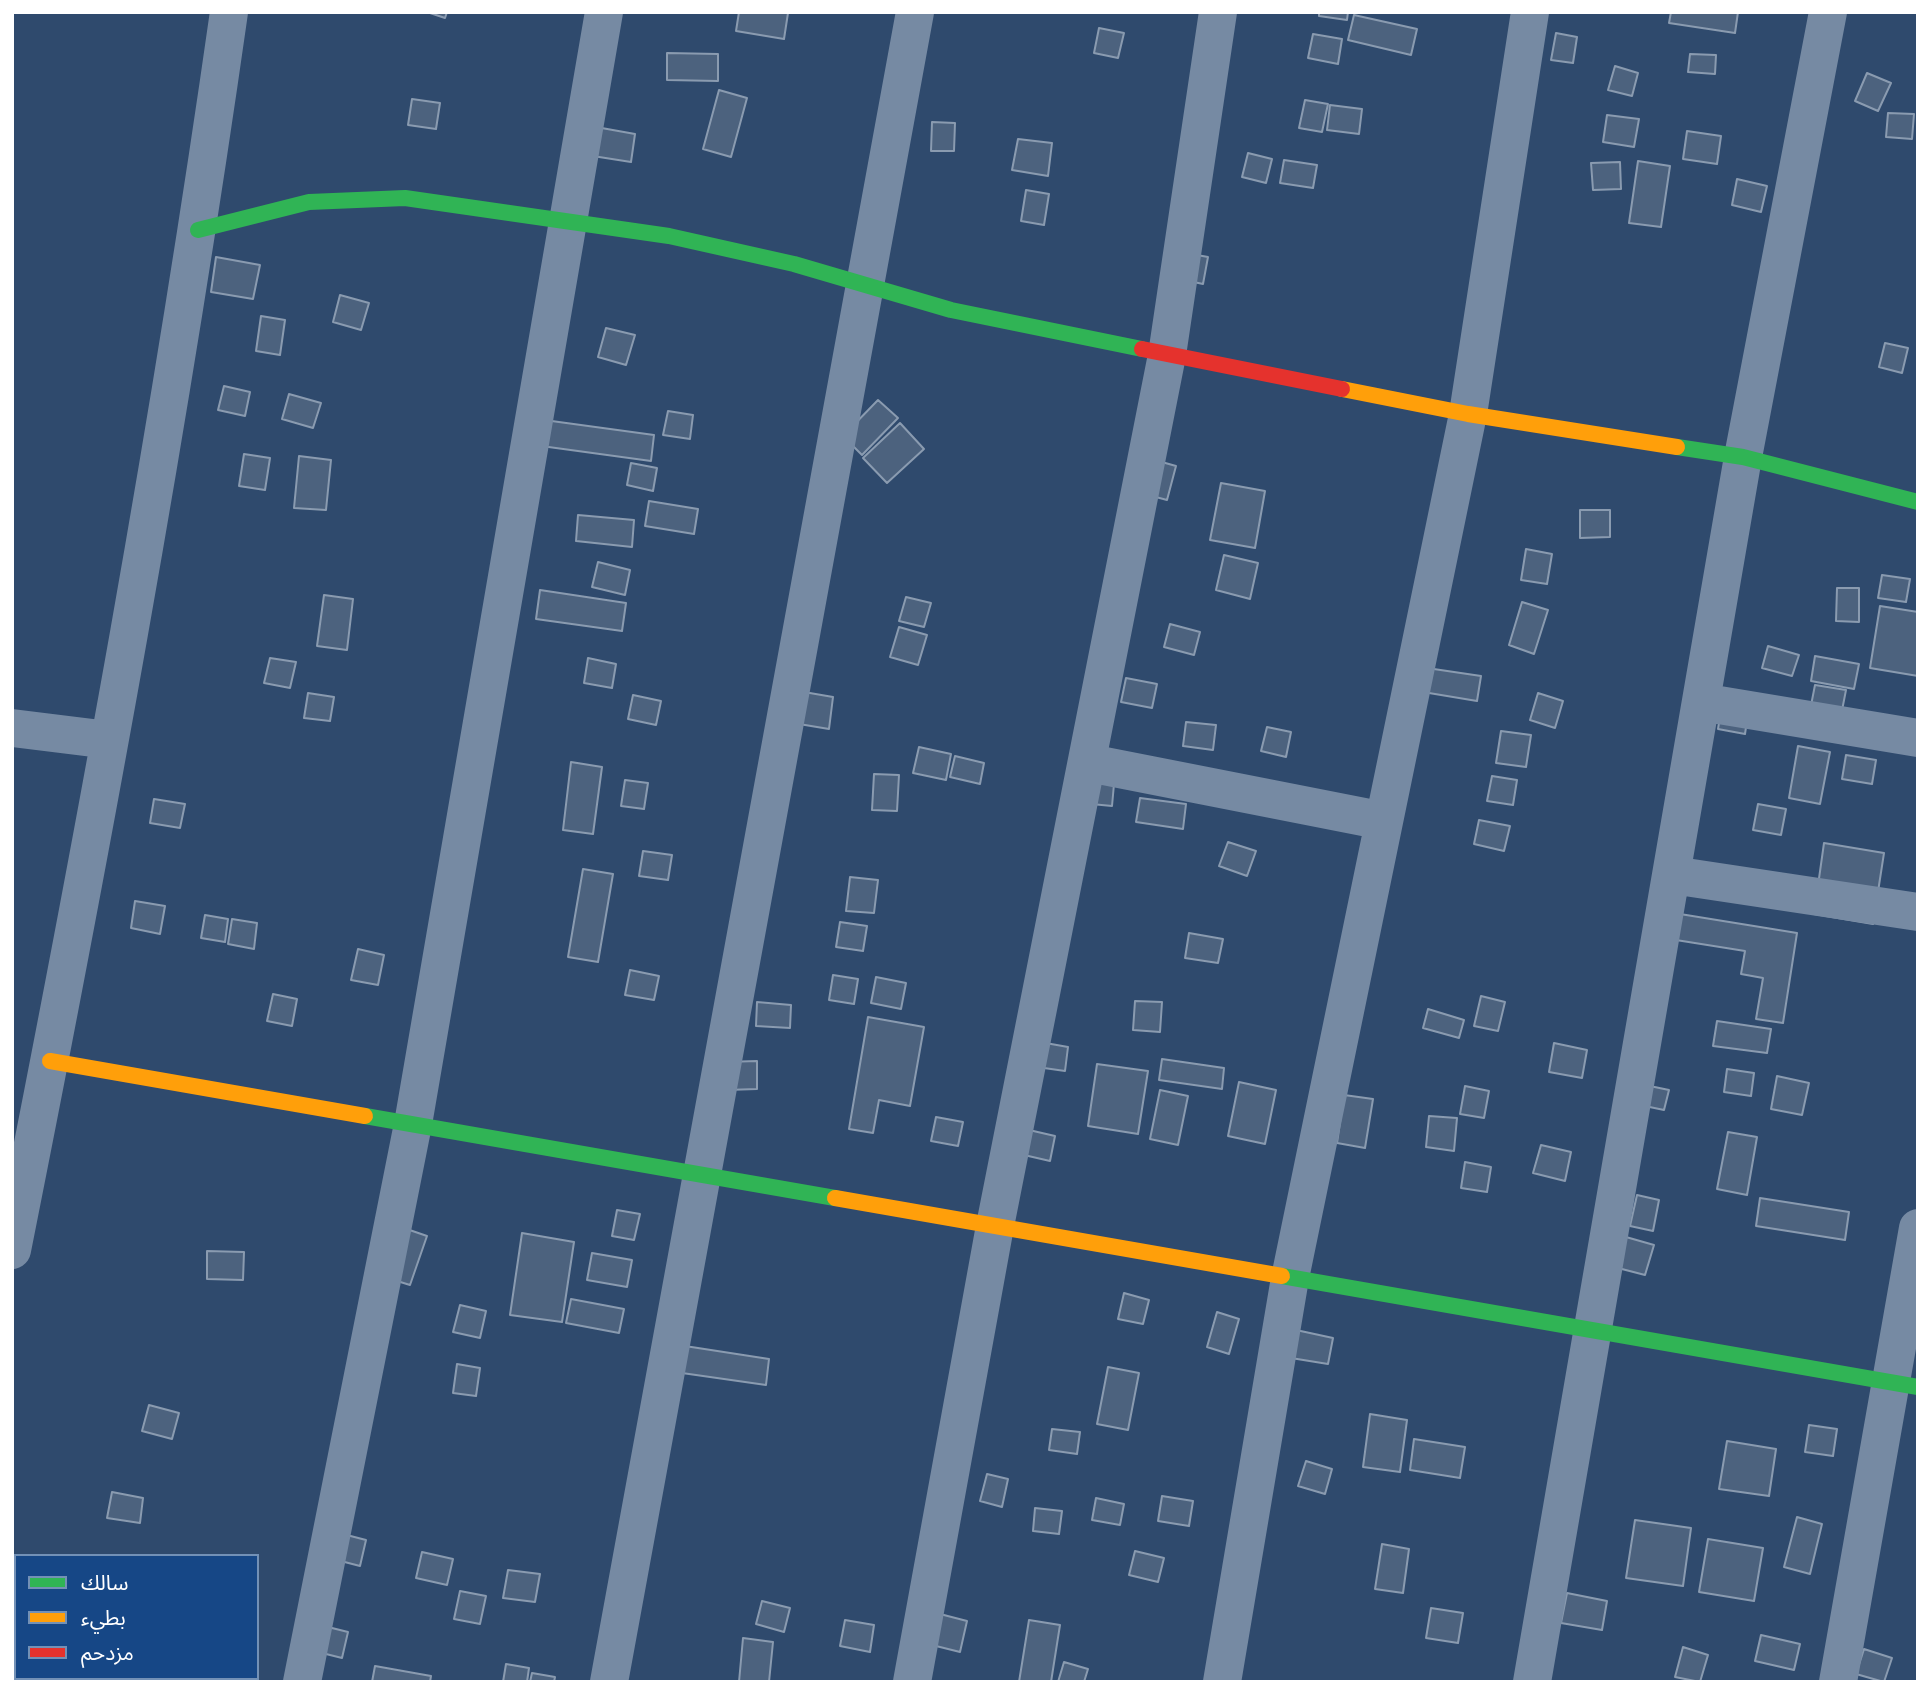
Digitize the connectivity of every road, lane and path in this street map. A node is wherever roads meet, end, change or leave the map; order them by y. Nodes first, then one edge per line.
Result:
1 (229, 12) edge
2 (604, 12) edge
3 (915, 12) edge
4 (1217, 12) edge
5 (1530, 12) edge
6 (1828, 12) edge
7 (567, 221) junction
8 (198, 230) junction
9 (865, 284) junction
10 (1167, 355) junction
11 (1468, 414) junction
12 (1743, 457) junction
13 (1918, 502) edge
14 (1701, 702) junction
15 (12, 729) edge
16 (1918, 738) edge
17 (109, 740) junction
18 (1089, 763) junction
19 (1384, 821) junction
20 (1672, 875) junction
21 (1918, 912) edge
22 (50, 1060) junction
23 (412, 1124) junction
24 (703, 1175) junction
25 (995, 1226) junction
26 (1918, 1228) edge
27 (12, 1250) edge
28 (1290, 1278) junction
29 (1595, 1331) junction
30 (1905, 1385) edge
31 (302, 1682) edge
32 (609, 1682) edge
33 (912, 1682) edge
34 (1222, 1682) edge
35 (1532, 1682) edge
36 (1838, 1682) edge

1 - 8 street
2 - 7 street
3 - 9 street
4 - 10 street
5 - 11 street
6 - 12 street
7 - 8 street
7 - 9 street
7 - 23 street
8 - 17 street
9 - 10 street
9 - 24 street
10 - 11 street
10 - 18 street
11 - 12 street
11 - 19 street
12 - 13 street
12 - 14 street
14 - 16 street
14 - 20 street
15 - 17 street
17 - 22 street
18 - 19 street
18 - 25 street
19 - 28 street
20 - 21 street
20 - 29 street
22 - 23 street
22 - 27 street
23 - 24 street
23 - 31 street
24 - 25 street
24 - 32 street
25 - 28 street
25 - 33 street
26 - 30 street
28 - 29 street
28 - 34 street
29 - 30 street
29 - 35 street
30 - 36 street

